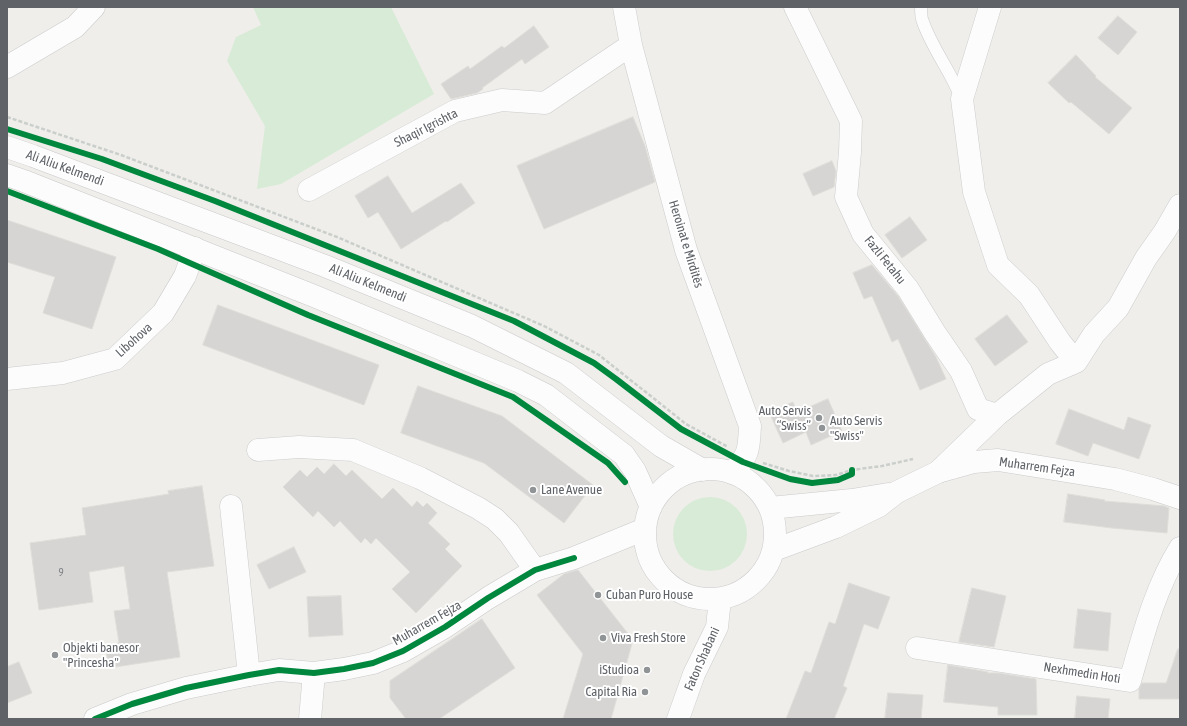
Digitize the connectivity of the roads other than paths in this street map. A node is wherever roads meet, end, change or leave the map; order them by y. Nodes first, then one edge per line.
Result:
1 (94, 7) edge
2 (624, 7) edge
3 (795, 7) edge
4 (921, 7) edge
5 (990, 7) edge
6 (632, 45) junction
7 (7, 67) edge
8 (962, 99) junction
9 (7, 147) edge
10 (7, 175) edge
11 (309, 190) dead end
12 (1180, 205) edge
13 (195, 248) junction
14 (1076, 362) junction
15 (7, 379) edge
16 (997, 415) junction
17 (258, 450) dead end
18 (738, 467) junction
19 (703, 470) junction
20 (938, 472) junction
21 (897, 492) junction
22 (1180, 498) edge
23 (231, 506) dead end
24 (651, 507) junction
25 (770, 508) junction
26 (645, 529) junction
27 (1180, 548) edge
28 (774, 550) junction
29 (535, 570) junction
30 (720, 599) junction
31 (917, 648) dead end
32 (314, 673) junction
33 (249, 675) junction
34 (131, 712) edge
35 (95, 719) edge
36 (310, 719) edge
37 (678, 719) edge

1 - 7 street
2 - 6 street, Heroinat e Mirditës
3 - 16 street, Fazli Fetahu
4 - 8 lane
5 - 8 street
6 - 11 street, Shaqir Igrishta
6 - 18 street, Heroinat e Mirditës
8 - 14 street
9 - 19 street, Ali Aliu Kelmendi
10 - 13 street, Ali Aliu Kelmendi
12 - 14 street
13 - 15 street, Libohova
13 - 24 street, Ali Aliu Kelmendi
14 - 16 street
16 - 20 street
17 - 29 street
18 - 19 street
18 - 25 street
19 - 24 street
20 - 21 street, Muharrem Fejza
20 - 22 street, Muharrem Fejza
21 - 25 street, Muharrem Fejza
21 - 28 street, Muharrem Fejza
23 - 33 street
24 - 26 street
25 - 28 street
26 - 29 street, Muharrem Fejza
26 - 30 street
27 - 31 street, Nexhmedin Hoti
28 - 30 street
29 - 32 street, Muharrem Fejza
30 - 37 street, Faton Shabani
32 - 33 street, Muharrem Fejza
32 - 36 street
33 - 34 street, Muharrem Fejza
34 - 35 street, Muharrem Fejza

